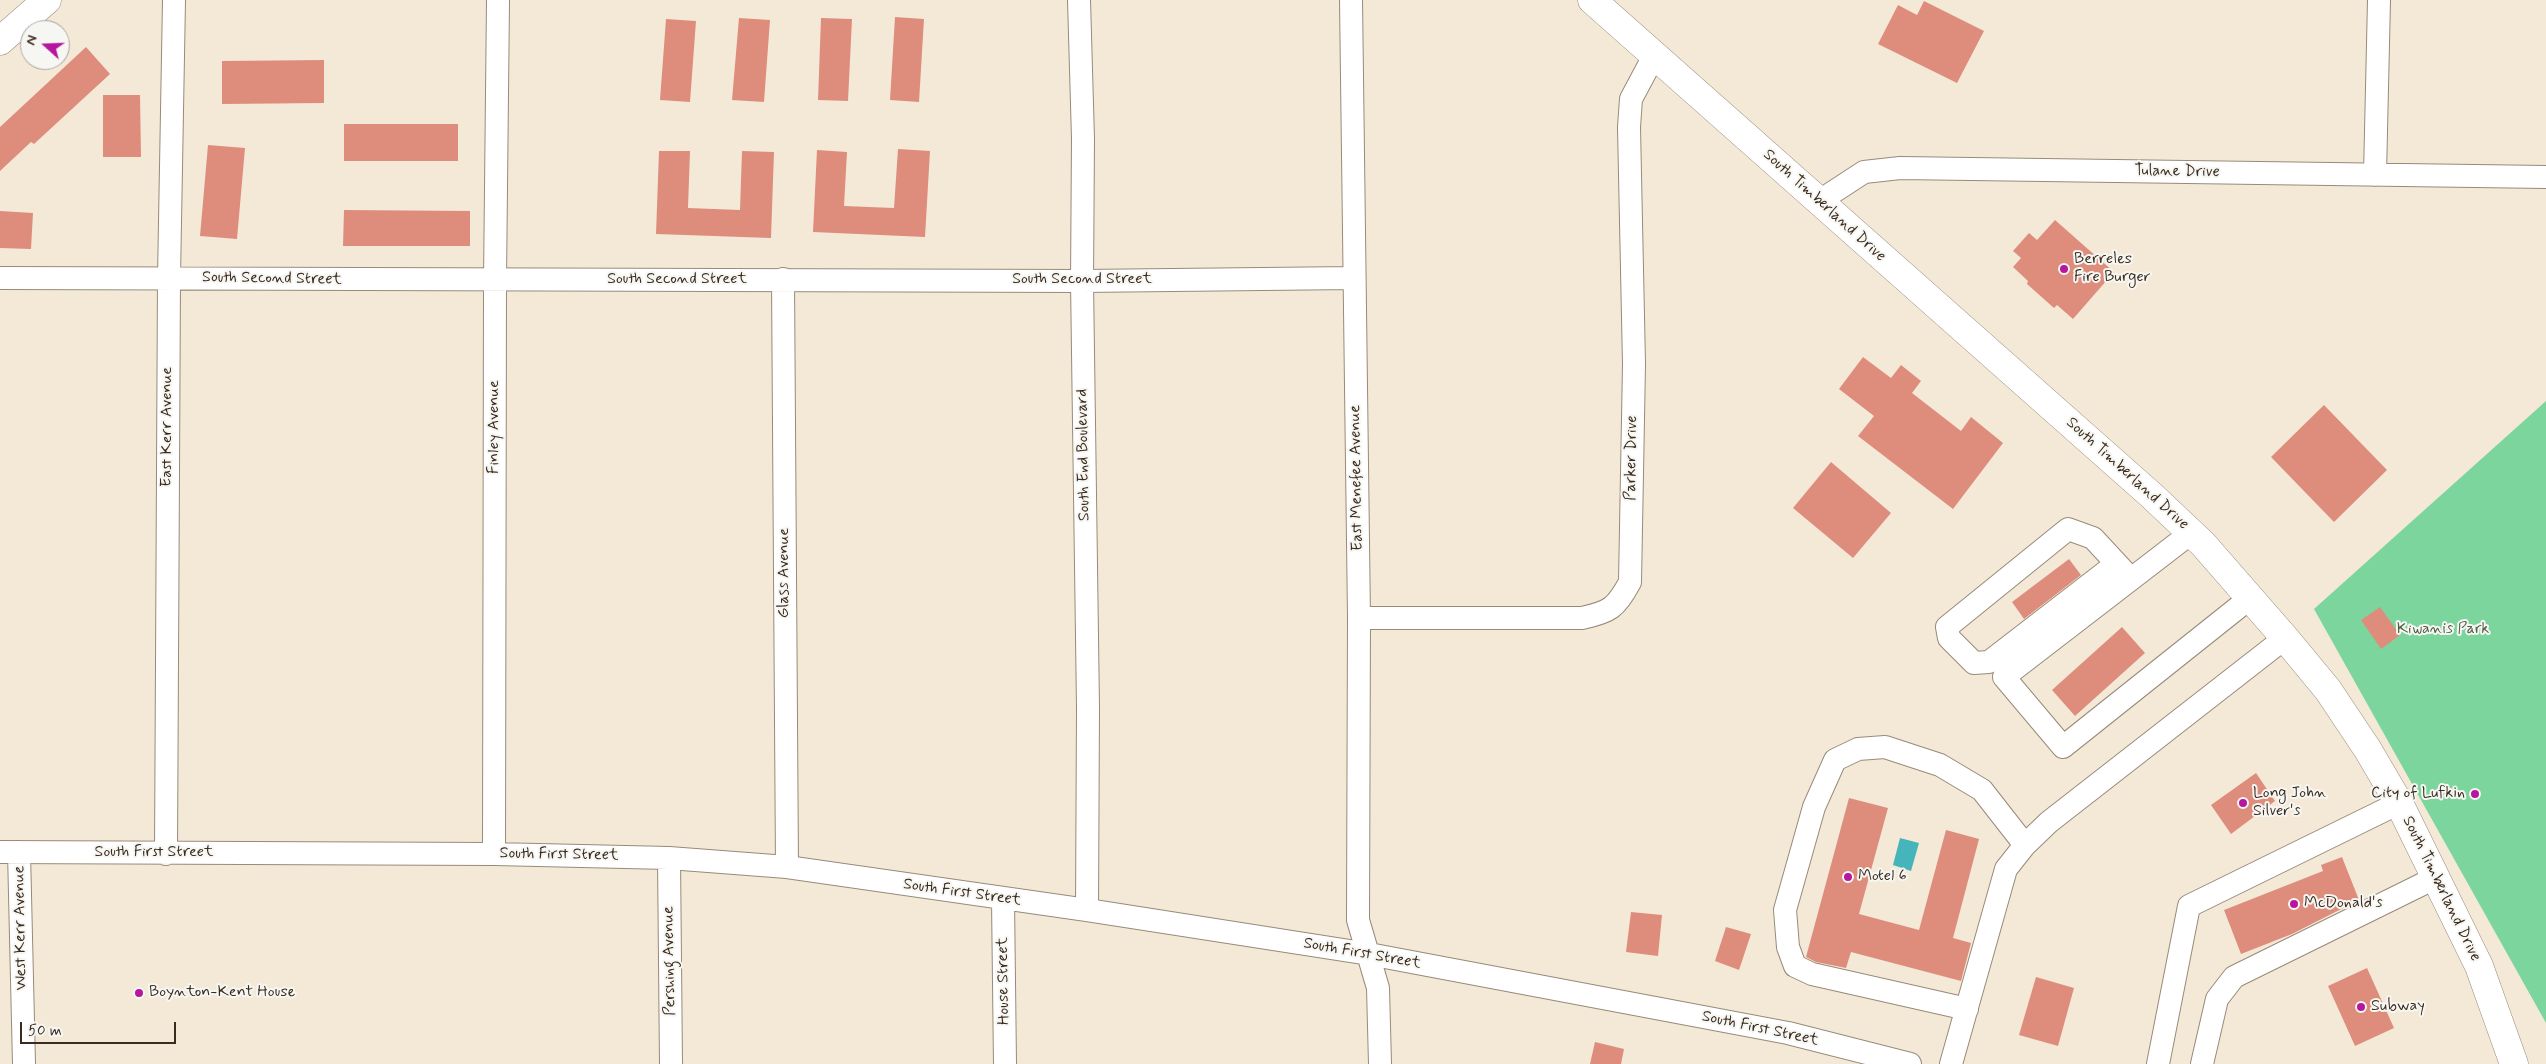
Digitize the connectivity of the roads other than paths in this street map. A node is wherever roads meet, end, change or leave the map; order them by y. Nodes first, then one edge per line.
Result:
1 (46, 0) edge
2 (174, 0) edge
3 (498, 0) edge
4 (1079, 0) edge
5 (1351, 0) edge
6 (1592, 0) edge
7 (2379, 0) edge
8 (0, 42) edge
9 (1655, 54) junction
10 (2375, 175) junction
11 (2546, 177) edge
12 (1818, 202) junction
13 (0, 278) edge
14 (169, 278) junction
15 (1353, 278) junction
16 (783, 279) junction
17 (495, 280) junction
18 (1082, 281) junction
19 (2191, 533) junction
20 (2124, 571) junction
21 (2250, 598) junction
22 (1359, 618) junction
23 (2285, 638) junction
24 (2399, 803) junction
25 (2025, 845) junction
26 (9, 852) edge
27 (166, 854) junction
28 (494, 854) junction
29 (669, 858) junction
30 (786, 868) junction
31 (2437, 877) junction
32 (1003, 898) junction
33 (1087, 910) junction
34 (1369, 954) junction
35 (1967, 1009) junction
36 (24, 1064) edge
37 (671, 1064) edge
38 (1005, 1064) edge
39 (1380, 1064) edge
40 (1910, 1064) edge
41 (1951, 1064) edge
42 (2158, 1064) edge
43 (2202, 1064) edge
44 (2514, 1064) edge

1 - 8 main road
2 - 14 street, East Kerr Avenue
3 - 17 street, Finley Avenue
4 - 18 street, South End Boulevard
5 - 15 street, East Menefee Avenue
6 - 9 main road, South Timberland Drive
7 - 10 street
9 - 12 main road, South Timberland Drive
9 - 22 street, Parker Drive
10 - 11 street, Tulane Drive
10 - 12 street, Tulane Drive
12 - 19 main road, South Timberland Drive
13 - 14 street, South Second Street
14 - 17 street, South Second Street
14 - 27 street, East Kerr Avenue
15 - 18 street, South Second Street
15 - 22 street, East Menefee Avenue
16 - 17 street, South Second Street
16 - 18 street, South Second Street
16 - 30 street, Glass Avenue
17 - 28 street, Finley Avenue
18 - 33 street, South End Boulevard
19 - 20 street
19 - 21 main road, South Timberland Drive
20 - 20 street
20 - 21 street
21 - 23 main road, South Timberland Drive
22 - 34 street, East Menefee Avenue
23 - 24 main road, South Timberland Drive
23 - 25 street
24 - 31 main road, South Timberland Drive
24 - 42 street
25 - 35 street
25 - 35 street
26 - 27 street, South First Street
26 - 36 street, West Kerr Avenue
27 - 28 street, South First Street
28 - 29 street, South First Street
29 - 30 street, South First Street
29 - 37 street, Pershing Avenue
30 - 32 street, South First Street
31 - 43 street
31 - 44 main road, South Timberland Drive
32 - 33 street, South First Street
32 - 38 street, House Street
33 - 34 street, South First Street
34 - 39 street, East Menefee Avenue
34 - 40 street, South First Street
35 - 41 street

